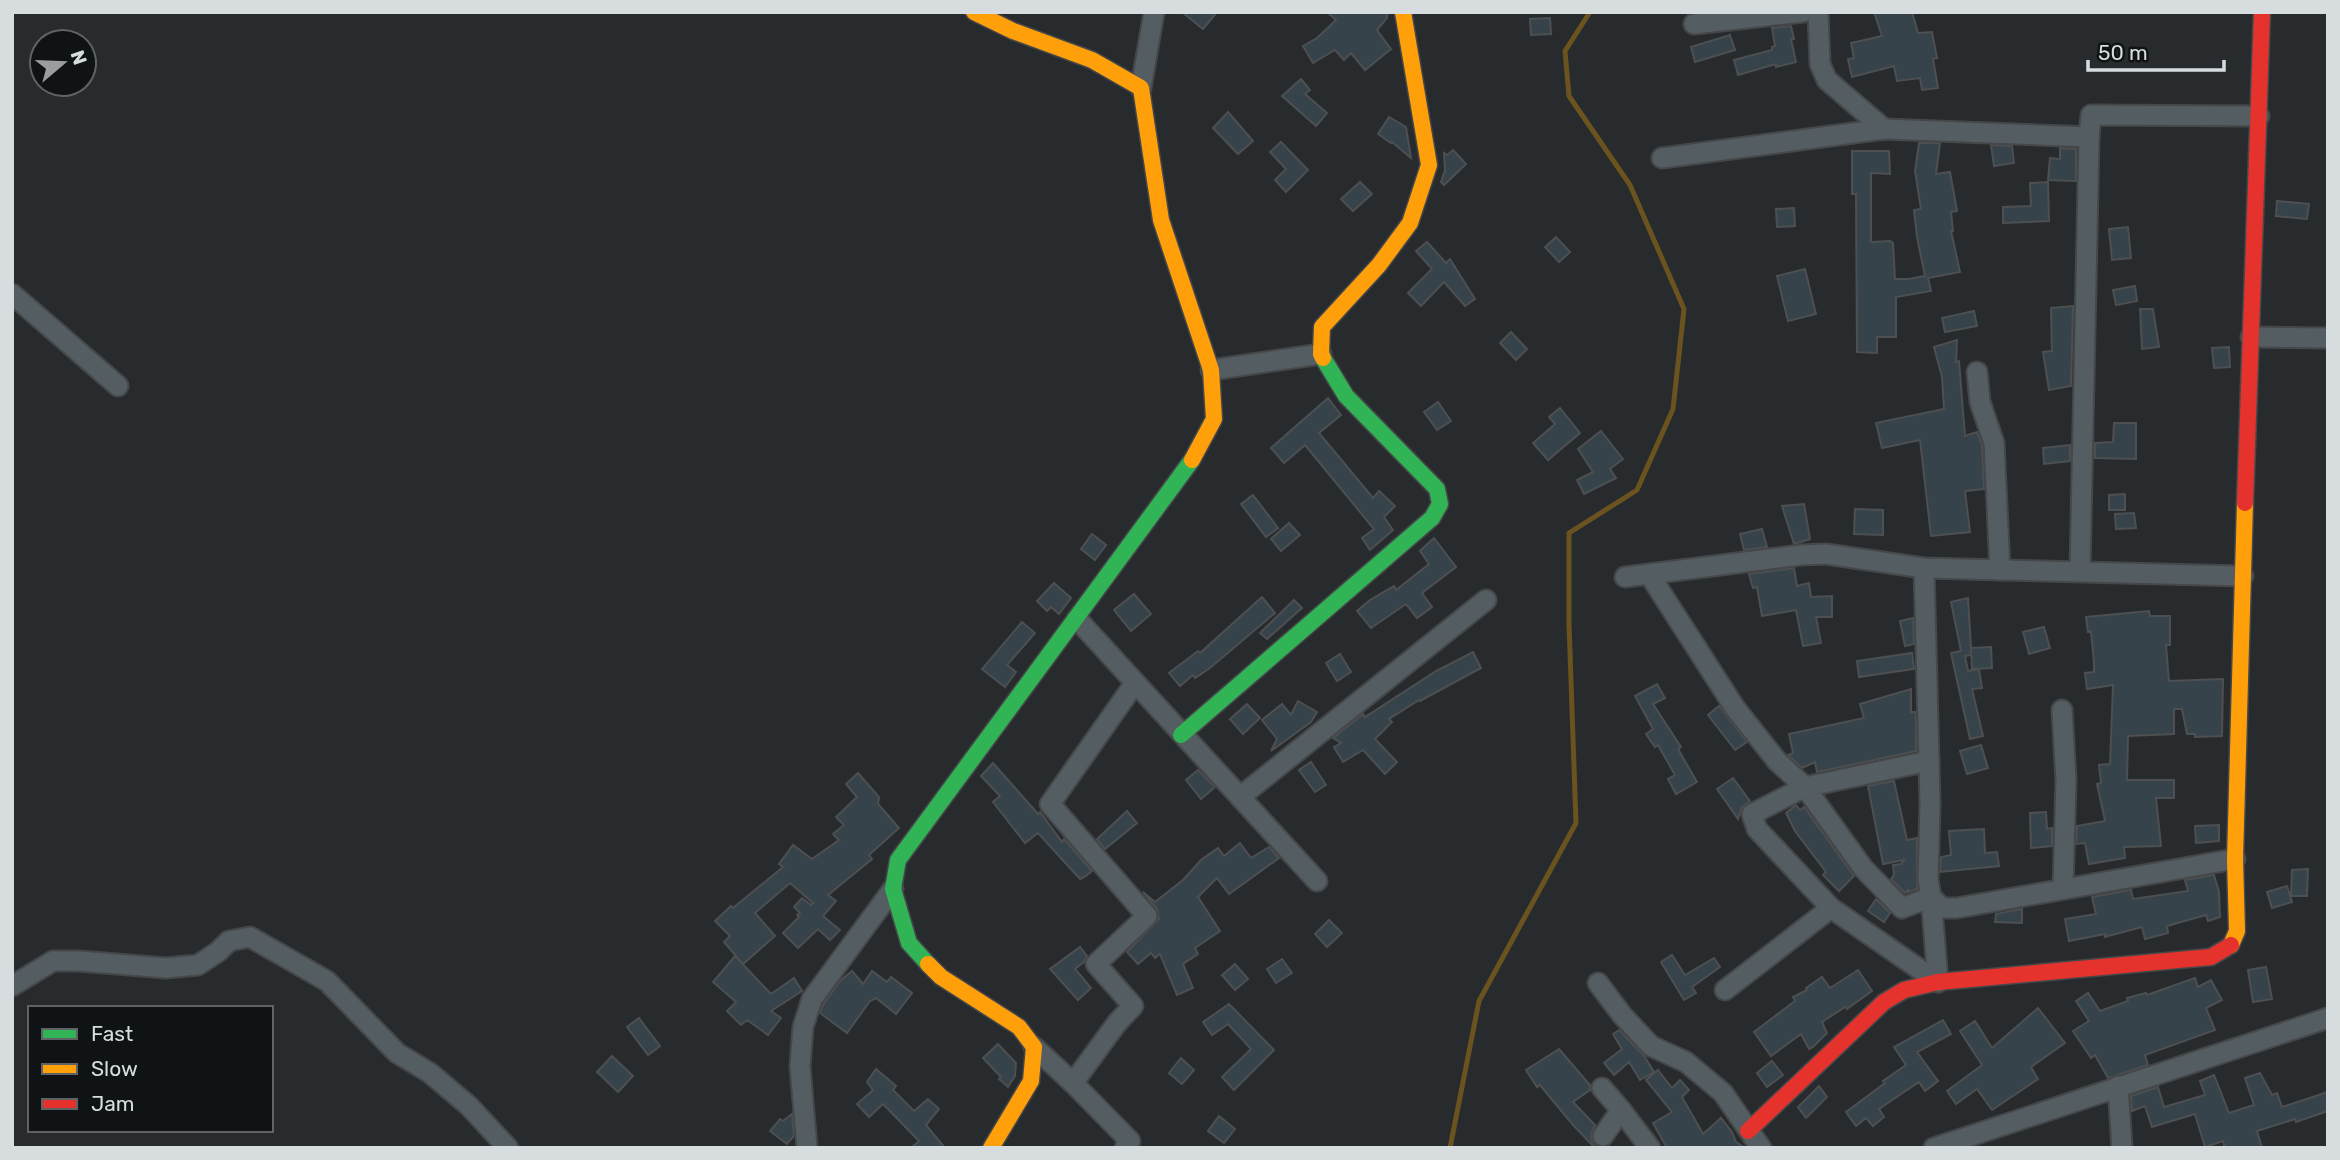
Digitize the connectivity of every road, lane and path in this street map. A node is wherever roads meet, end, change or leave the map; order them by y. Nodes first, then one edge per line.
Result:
1 (974, 12) edge
2 (1154, 12) edge
3 (1403, 12) edge
4 (1803, 12) edge
5 (1818, 12) edge
6 (2262, 12) edge
7 (1694, 24) dead end
8 (1141, 88) junction
9 (2259, 116) junction
10 (1884, 129) junction
11 (2089, 137) junction
12 (1662, 158) dead end
13 (12, 294) edge
14 (2251, 337) junction
15 (2328, 338) edge
16 (1321, 354) junction
17 (1211, 370) junction
18 (1977, 372) dead end
19 (118, 386) dead end
20 (1924, 568) junction
21 (2000, 570) junction
22 (2080, 571) junction
23 (1649, 574) junction
24 (2243, 576) junction
25 (1625, 577) dead end
26 (1486, 600) dead end
27 (1077, 619) junction
28 (1135, 683) junction
29 (2062, 710) dead end
30 (1181, 734) junction
31 (1929, 761) junction
32 (1805, 787) junction
33 (1240, 797) junction
34 (2235, 859) junction
35 (1317, 881) dead end
36 (893, 889) junction
37 (2063, 889) junction
38 (1931, 897) junction
39 (1831, 908) junction
40 (1938, 982) junction
41 (1598, 983) dead end
42 (12, 986) edge
43 (1725, 990) dead end
44 (2328, 1018) edge
45 (1034, 1047) junction
46 (1073, 1083) junction
47 (2118, 1086) junction
48 (1602, 1088) dead end
49 (1621, 1110) junction
50 (1748, 1131) junction
51 (1603, 1136) dead end
52 (508, 1148) edge
53 (807, 1148) edge
54 (991, 1148) edge
55 (1125, 1148) edge
56 (1650, 1148) edge
57 (1761, 1148) edge
58 (1934, 1148) edge
59 (2122, 1148) edge

1 - 8 street
2 - 8 street
3 - 16 street
4 - 7 street
5 - 10 street
6 - 9 street
8 - 17 street
9 - 11 street
9 - 14 street
10 - 11 street
10 - 12 street
11 - 22 street
13 - 19 street
14 - 15 street
14 - 24 street
16 - 17 street
16 - 30 street
17 - 27 street
18 - 21 street
20 - 21 street
20 - 23 street
20 - 31 street
21 - 22 street
22 - 24 street
23 - 25 street
23 - 32 street
24 - 34 street
26 - 33 street
27 - 28 street
27 - 36 street
28 - 30 street
28 - 46 street
29 - 37 street
30 - 33 street
31 - 32 street
31 - 38 street
32 - 38 street
32 - 39 street
33 - 35 street
34 - 37 street
34 - 40 street
36 - 45 street
36 - 53 street
37 - 38 street
38 - 40 street
39 - 40 street
39 - 43 street
40 - 50 street
41 - 50 street
42 - 52 street
44 - 47 street
45 - 46 street
45 - 54 street
46 - 55 street
47 - 58 street
47 - 59 street
48 - 49 street
49 - 51 street
49 - 56 street
50 - 57 street

